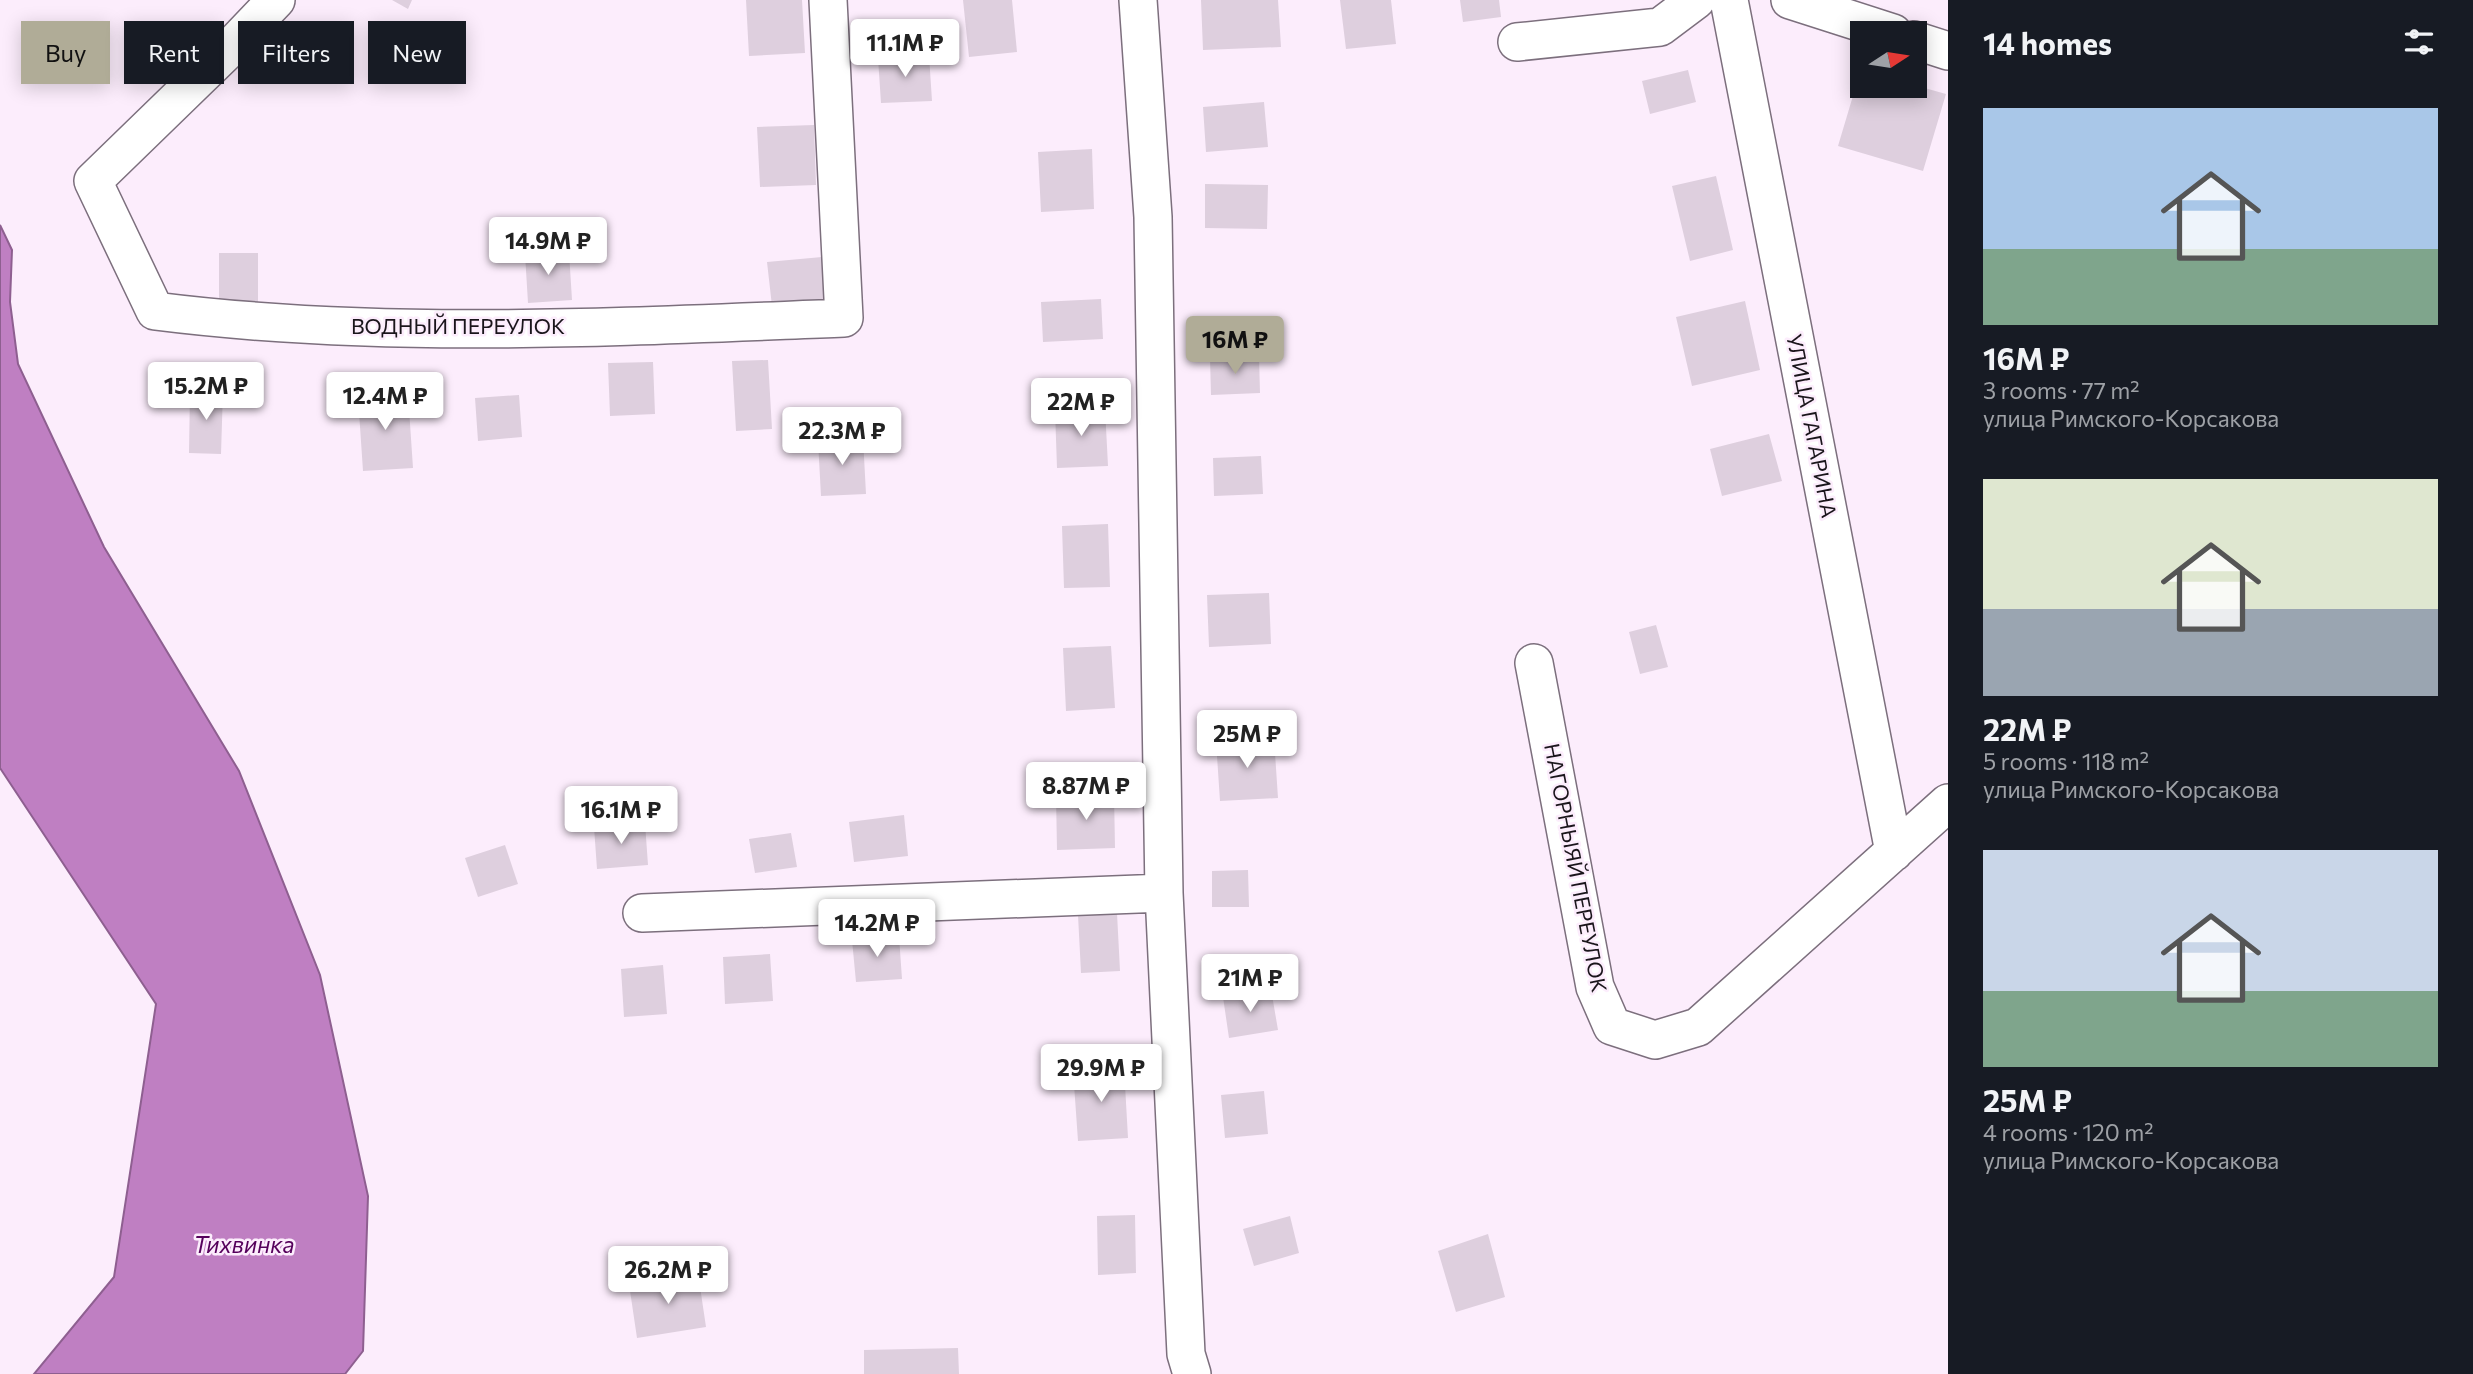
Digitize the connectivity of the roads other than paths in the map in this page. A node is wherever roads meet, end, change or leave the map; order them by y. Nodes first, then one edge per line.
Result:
1 (276, 0) edge
2 (828, 0) edge
3 (1138, 0) edge
4 (1696, 0) edge
5 (1729, 0) edge
6 (1790, 0) edge
7 (1856, 21) edge
8 (1517, 42) dead end
9 (1927, 44) edge
10 (1948, 51) edge
11 (1534, 663) dead end
12 (1948, 803) edge
13 (1894, 852) junction
14 (1164, 893) junction
15 (642, 913) dead end
16 (1192, 1374) edge

1 - 2 street, ВОДНЫЙ ПЕРЕУЛОК
3 - 14 street
4 - 8 street
5 - 13 street, УЛИЦА ГАГАРИНА
6 - 7 street
9 - 10 street
11 - 13 street, НАГОРНЫЯЙ ПЕРЕУЛОК
12 - 13 street, НАГОРНЫЯЙ ПЕРЕУЛОК
14 - 15 street
14 - 16 street

